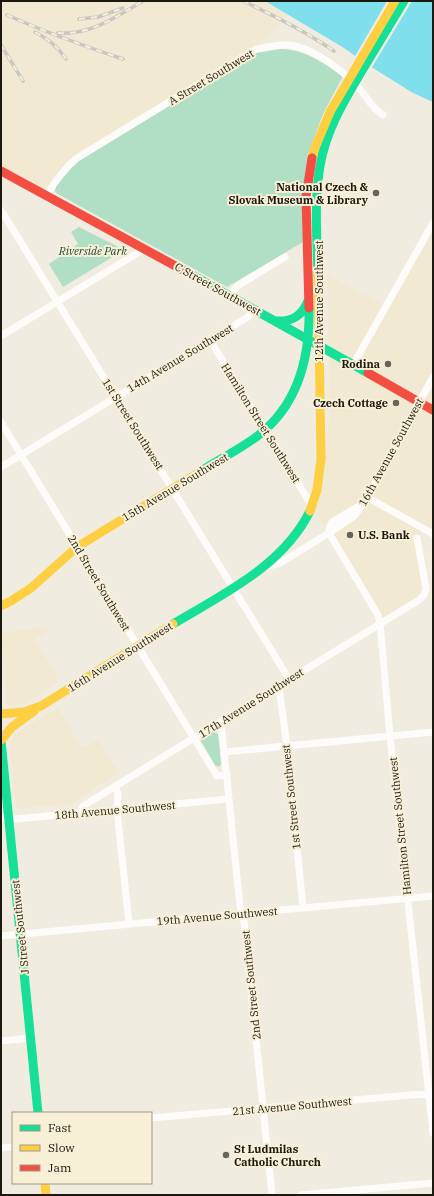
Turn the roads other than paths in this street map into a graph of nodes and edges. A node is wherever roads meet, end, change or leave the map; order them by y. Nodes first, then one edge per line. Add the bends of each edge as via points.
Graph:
1 (395, 1) edge
2 (404, 1) edge
3 (344, 94) junction
4 (383, 115) dead end
5 (1, 171) edge
6 (46, 196) junction
7 (1, 210) edge
8 (433, 223) edge
9 (144, 249) junction
10 (285, 257) dead end
11 (229, 296) junction
12 (308, 297) junction
13 (57, 301) junction
14 (254, 309) junction
15 (276, 321) junction
16 (1, 336) edge
17 (309, 339) junction
18 (210, 340) junction
19 (318, 345) junction
20 (353, 364) junction
21 (433, 376) edge
22 (116, 398) junction
23 (419, 402) junction
24 (433, 410) edge
25 (1, 422) edge
26 (265, 430) junction
27 (20, 455) junction
28 (1, 467) edge
29 (173, 488) junction
30 (365, 500) junction
31 (312, 506) junction
32 (329, 533) junction
33 (433, 534) edge
34 (417, 538) dead end
35 (77, 547) junction
36 (261, 568) junction
37 (234, 587) junction
38 (1, 606) edge
39 (380, 623) junction
40 (137, 646) junction
41 (289, 679) junction
42 (279, 686) junction
43 (41, 706) junction
44 (1, 714) edge
45 (221, 722) junction
46 (433, 732) edge
47 (390, 736) junction
48 (194, 738) junction
49 (1, 740) edge
50 (287, 747) junction
51 (224, 752) junction
52 (227, 775) junction
53 (115, 787) junction
54 (229, 799) junction
55 (117, 810) junction
56 (79, 813) junction
57 (5, 819) edge
58 (433, 896) edge
59 (408, 898) junction
60 (303, 908) junction
61 (242, 913) junction
62 (128, 924) junction
63 (20, 934) junction
64 (1, 936) edge
65 (31, 1038) junction
66 (1, 1041) edge
67 (431, 1094) edge
68 (263, 1108) junction
69 (38, 1112) edge
70 (152, 1118) edge
71 (433, 1132) edge
72 (12, 1147) edge
73 (1, 1148) edge
74 (433, 1183) edge
75 (45, 1184) edge
76 (46, 1195) edge
77 (272, 1195) edge
78 (301, 1195) edge

1 - 3 main road, 12th Avenue Southwest
2 - 3 main road, 12th Avenue Southwest
3 - 12 main road, 12th Avenue Southwest via 330,112 317,140 309,173 306,197
3 - 19 main road, 12th Avenue Southwest via 323,152 319,177
4 - 6 street, A Street Southwest via 371,106 353,82 322,56 295,46 277,45 256,49 77,158 56,178
5 - 6 main road, C Street Southwest
6 - 9 main road, C Street Southwest
7 - 13 street, 1st Street Southwest
8 - 20 street
9 - 11 main road, C Street Southwest
9 - 13 street
10 - 11 street via 239,285
11 - 14 main road, C Street Southwest
12 - 15 main road via 306,308 300,316 291,320
12 - 17 main road, 12th Avenue Southwest
13 - 16 street
13 - 22 street, 1st Street Southwest
14 - 15 main road, C Street Southwest
14 - 18 street, 14th Avenue Southwest via 248,317
15 - 17 main road, C Street Southwest
17 - 19 main road, C Street Southwest
17 - 26 main road, 15th Avenue Southwest via 297,388 286,407
18 - 22 street, 14th Avenue Southwest
18 - 26 street, Hamilton Street Southwest
19 - 20 main road, C Street Southwest
19 - 31 main road, 12th Avenue Southwest via 321,459
20 - 23 main road, C Street Southwest
21 - 23 street, 16th Avenue Southwest
22 - 27 street, 14th Avenue Southwest
22 - 29 street, 1st Street Southwest
23 - 24 main road, C Street Southwest
23 - 30 street, 16th Avenue Southwest
25 - 27 street, 2nd Street Southwest
26 - 29 main road, 15th Avenue Southwest
26 - 31 street, Hamilton Street Southwest
27 - 28 street, 14th Avenue Southwest
27 - 35 street, 2nd Street Southwest
29 - 35 main road, 15th Avenue Southwest
29 - 37 street, 1st Street Southwest
30 - 32 street, 16th Avenue Southwest via 354,516
30 - 33 street
31 - 36 main road, 12th Avenue Southwest via 293,539 282,552
32 - 36 street, 16th Avenue Southwest via 280,563
32 - 39 street, Hamilton Street Southwest via 378,615
34 - 39 street, 17th Avenue Southwest via 426,589 424,595
35 - 38 main road, 15th Avenue Southwest via 33,586
35 - 40 street, 2nd Street Southwest
36 - 37 main road, 12th Avenue Southwest
37 - 40 main road, 16th Avenue Southwest
37 - 41 street, 1st Street Southwest
39 - 41 street, 17th Avenue Southwest
39 - 47 street, Hamilton Street Southwest
40 - 43 main road, 16th Avenue Southwest
40 - 48 street, 2nd Street Southwest
41 - 42 street, 17th Avenue Southwest
42 - 45 street, 17th Avenue Southwest
42 - 50 street, 1st Street Southwest
43 - 44 main road, 16th Avenue Southwest via 24,712
43 - 49 main road via 6,731
45 - 48 street, 17th Avenue Southwest
45 - 51 street, 2nd Street Southwest
46 - 47 street
47 - 50 street
47 - 59 street, Hamilton Street Southwest
48 - 52 street, 2nd Street Southwest via 217,776
48 - 53 street, 17th Avenue Southwest
49 - 57 main road, J Street Southwest
50 - 51 street
50 - 60 street, 1st Street Southwest
51 - 52 street, 2nd Street Southwest
52 - 54 street, 2nd Street Southwest
53 - 55 street via 118,793
53 - 56 street, 17th Avenue Southwest via 83,806
54 - 55 street, 18th Avenue Southwest
54 - 61 street, 2nd Street Southwest
55 - 56 street, 18th Avenue Southwest
55 - 62 street
56 - 57 street, 18th Avenue Southwest
57 - 63 main road, J Street Southwest
58 - 59 street, 19th Avenue Southwest
59 - 60 street, 19th Avenue Southwest
59 - 67 street, Hamilton Street Southwest
60 - 61 street, 19th Avenue Southwest
61 - 62 street, 19th Avenue Southwest
61 - 68 street, 2nd Street Southwest
62 - 63 street, 19th Avenue Southwest
63 - 64 street, 19th Avenue Southwest
63 - 65 main road, J Street Southwest
65 - 66 street
65 - 69 main road, J Street Southwest
67 - 68 street, 21st Avenue Southwest
67 - 71 street, Hamilton Street Southwest
68 - 70 street, 21st Avenue Southwest
68 - 77 street, 2nd Street Southwest
72 - 73 street
74 - 78 street
75 - 76 main road

